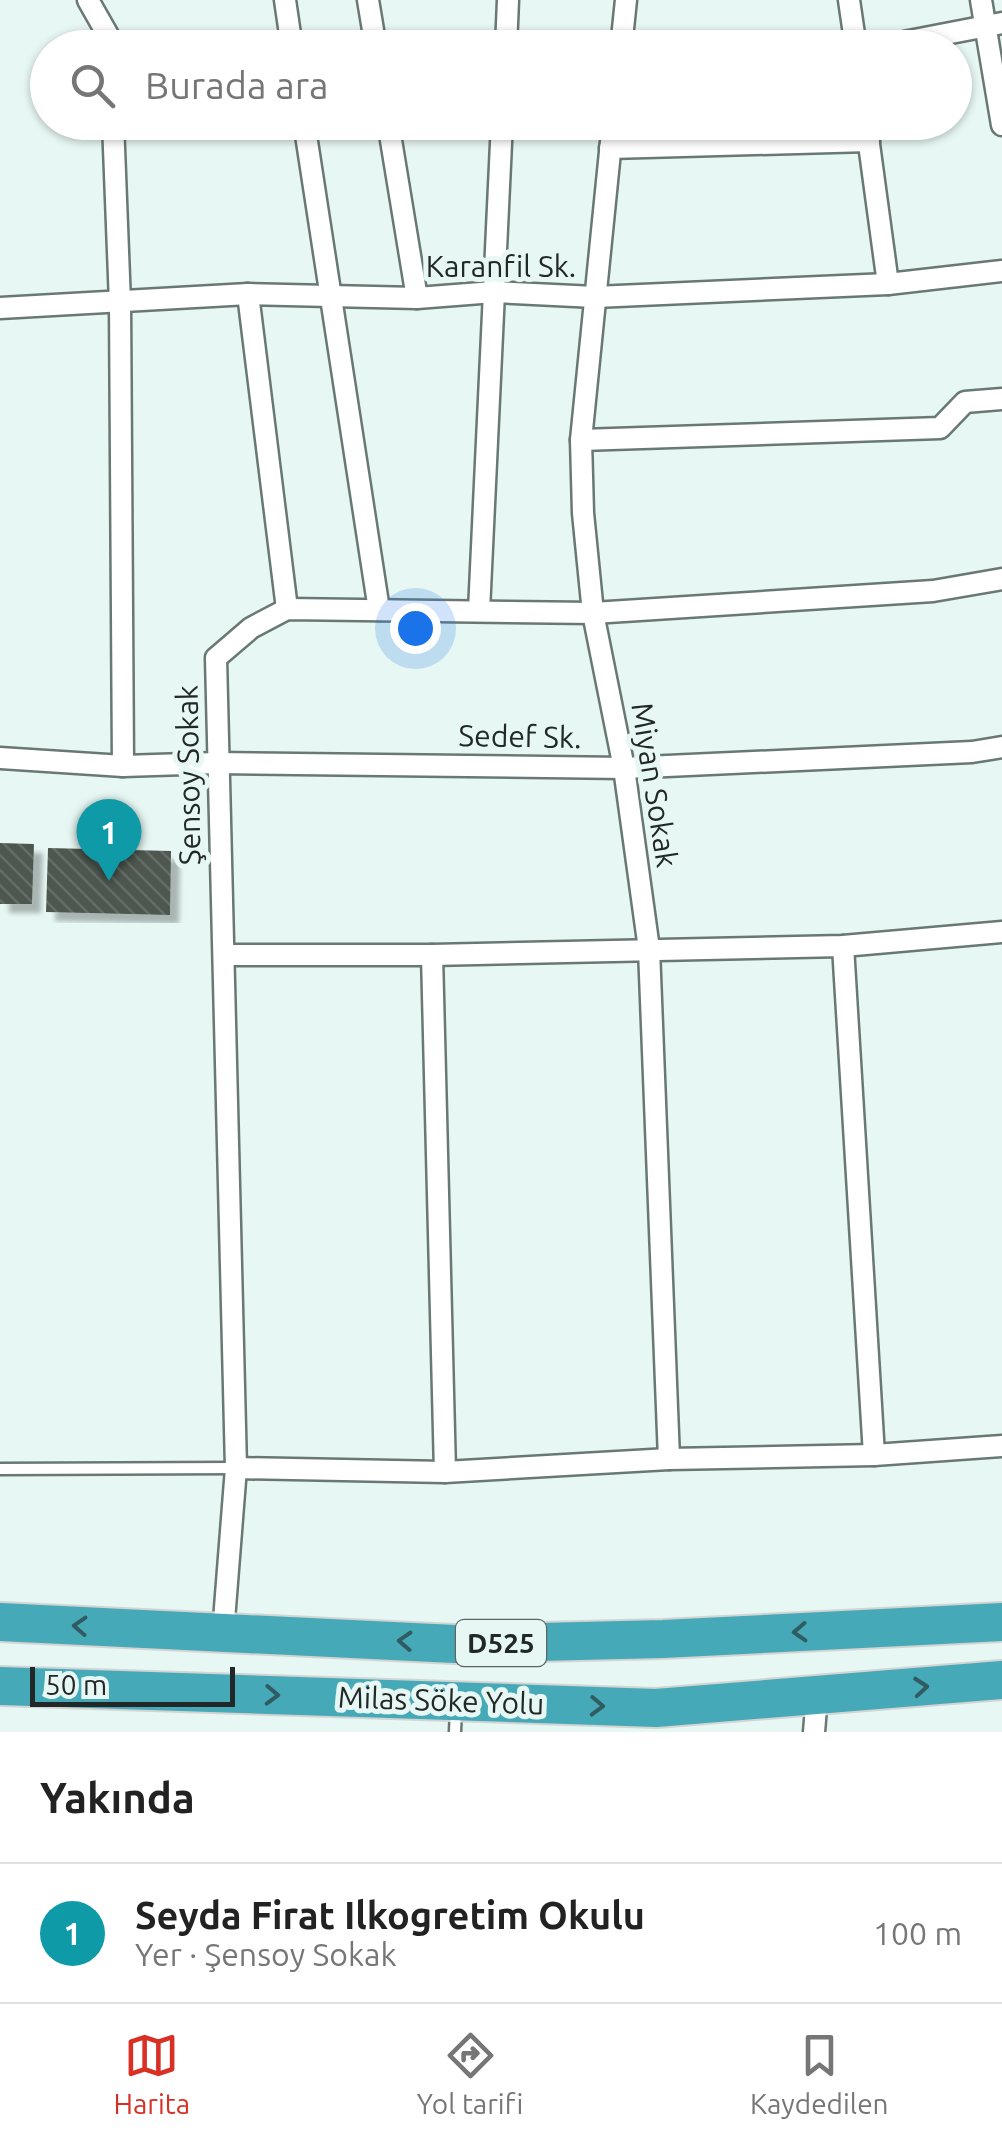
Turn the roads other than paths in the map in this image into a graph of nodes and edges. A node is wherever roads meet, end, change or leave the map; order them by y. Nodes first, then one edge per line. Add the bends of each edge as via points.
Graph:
1 (88, 0) edge
2 (285, 0) edge
3 (368, 0) edge
4 (508, 0) edge
5 (626, 0) edge
6 (849, 0) edge
7 (980, 0) edge
8 (993, 25) edge
9 (105, 30) edge
10 (289, 30) edge
11 (373, 30) edge
12 (507, 30) edge
13 (623, 30) edge
14 (853, 30) edge
15 (967, 30) edge
16 (1002, 125) edge
17 (114, 140) edge
18 (307, 140) edge
19 (391, 140) edge
20 (501, 140) edge
21 (611, 140) edge
22 (738, 140) edge
23 (868, 140) edge
24 (610, 148) junction
25 (1002, 271) edge
26 (888, 284) junction
27 (494, 292) junction
28 (248, 294) junction
29 (329, 295) junction
30 (595, 297) junction
31 (417, 298) junction
32 (120, 303) junction
33 (0, 308) edge
34 (1002, 400) edge
35 (581, 440) junction
36 (1002, 580) edge
37 (286, 608) junction
38 (379, 610) junction
39 (479, 612) junction
40 (593, 612) junction
41 (1002, 747) edge
42 (0, 758) edge
43 (217, 763) junction
44 (123, 766) junction
45 (624, 768) junction
46 (1002, 932) edge
47 (844, 946) junction
48 (649, 949) junction
49 (224, 955) junction
50 (432, 955) junction
51 (1002, 1446) edge
52 (874, 1456) junction
53 (669, 1459) junction
54 (0, 1468) edge
55 (236, 1468) junction
56 (446, 1472) junction
57 (0, 1622) edge
58 (1002, 1622) edge
59 (223, 1634) junction
60 (1002, 1680) edge
61 (0, 1686) edge
62 (815, 1714) edge
63 (456, 1717) edge

1 - 9 street
2 - 10 street
3 - 11 street
4 - 12 street
5 - 13 street
6 - 14 street
7 - 8 street
8 - 15 street
8 - 16 street
17 - 32 street
18 - 29 street
19 - 31 street
20 - 27 street
21 - 24 street, Miyan Sokak
22 - 24 street
23 - 26 street
24 - 30 street, Miyan Sokak
25 - 26 street, Karanfil Sk.
26 - 30 street, Karanfil Sk.
27 - 30 street, Karanfil Sk.
27 - 31 street, Karanfil Sk.
27 - 39 street
28 - 29 street, Karanfil Sk.
28 - 32 street, Karanfil Sk.
28 - 37 street
29 - 31 street, Karanfil Sk.
29 - 38 street
30 - 35 street, Miyan Sokak
32 - 33 street, Karanfil Sk.
32 - 44 street
34 - 35 street via 965,402 940,428
35 - 40 street, Miyan Sokak
36 - 40 street
37 - 38 street
37 - 43 street, Şensoy Sokak via 216,658
38 - 39 street
39 - 40 street
40 - 45 street, Miyan Sokak
41 - 45 street, Sedef Sk.
42 - 44 street, Sedef Sk.
43 - 44 street, Sedef Sk.
43 - 45 street, Sedef Sk.
43 - 49 street, Şensoy Sokak
45 - 48 street, Miyan Sokak
46 - 47 street
47 - 48 street
47 - 52 street
48 - 50 street
48 - 53 street, Miyan Sokak
49 - 50 street
49 - 55 street, Şensoy Sokak
50 - 56 street
51 - 52 street
52 - 53 street
53 - 56 street
54 - 55 lane
55 - 56 street
55 - 59 street, Şensoy Sokak
59 -> 57 highway, Milas Söke Yolu / D525
58 -> 59 highway, Milas Söke Yolu / D525 via 473,1643
62 -> 60 highway, Milas Söke Yolu / D525
61 -> 63 highway, Milas Söke Yolu / D525
63 -> 62 highway, Milas Söke Yolu / D525 via 656,1708

